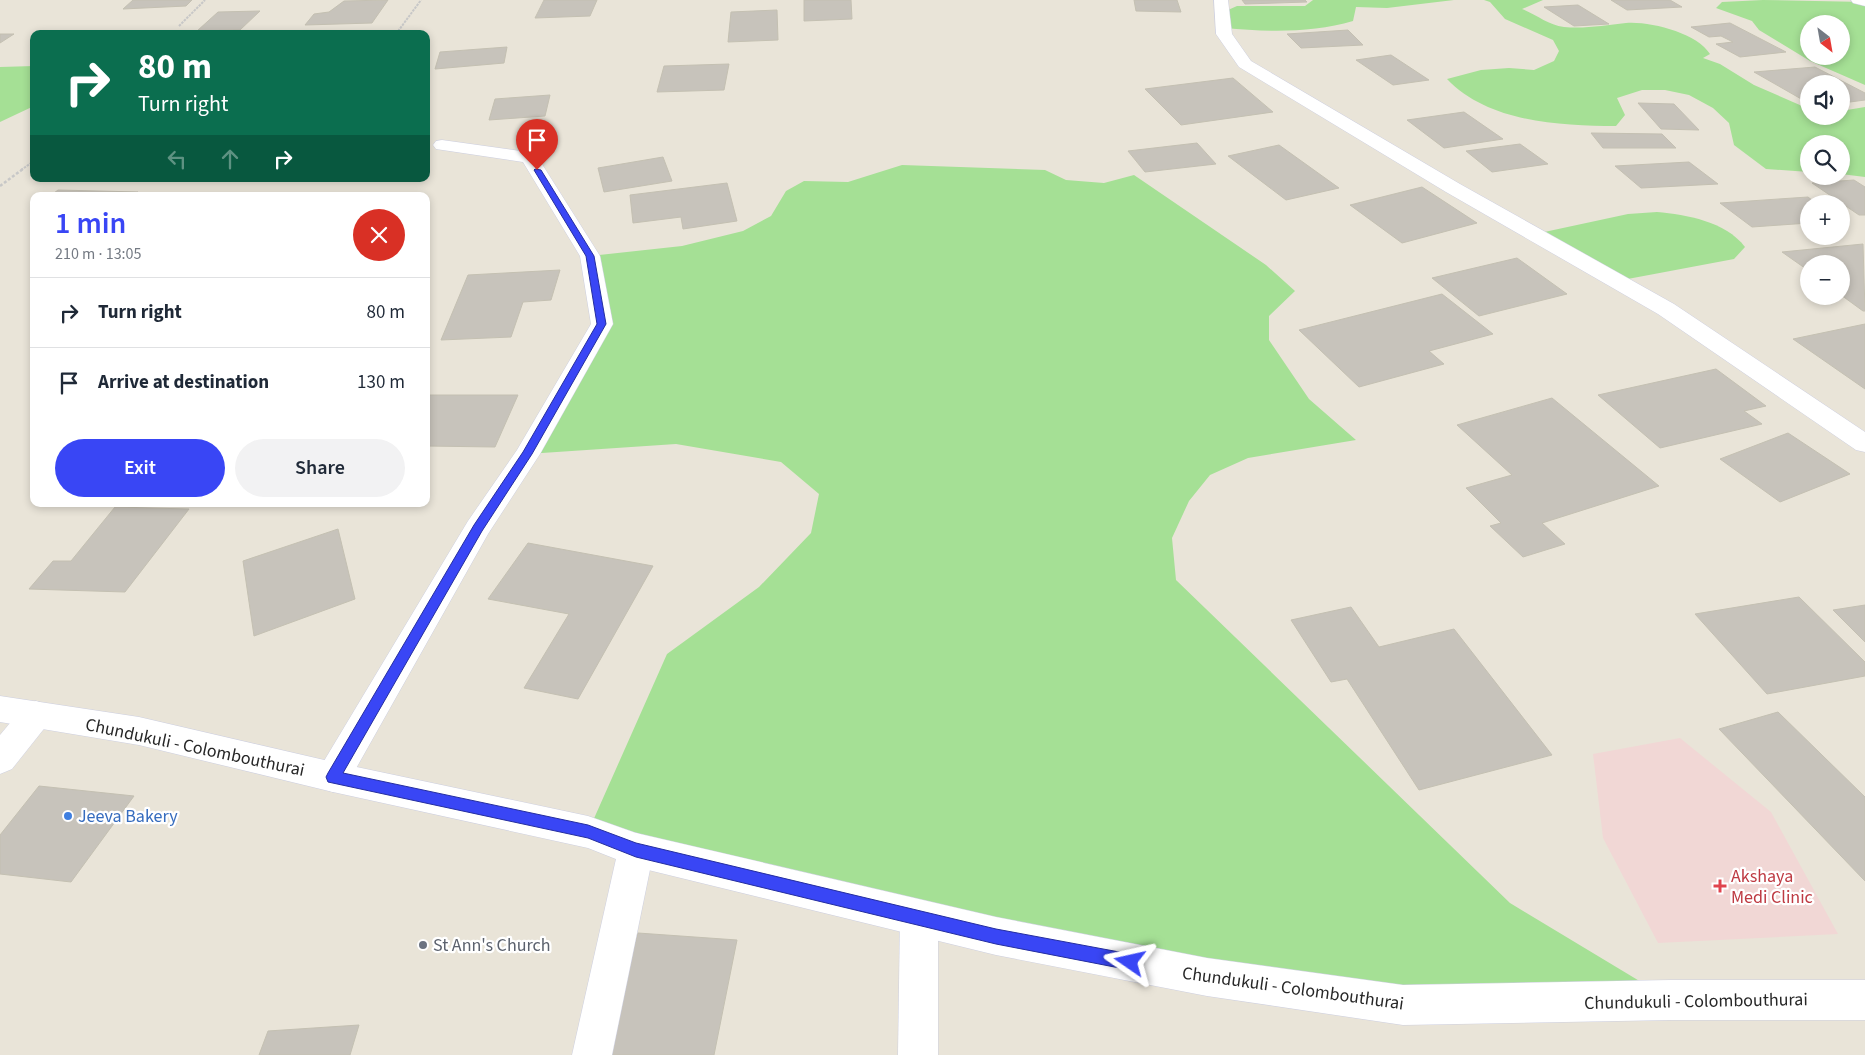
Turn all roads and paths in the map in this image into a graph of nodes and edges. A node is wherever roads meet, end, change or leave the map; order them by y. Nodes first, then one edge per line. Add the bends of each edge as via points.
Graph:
1 (205, 0) edge
2 (421, 0) edge
3 (1221, 0) edge
4 (1858, 0) edge
5 (1865, 2) edge
6 (180, 26) dead end
7 (399, 30) edge
8 (442, 145) dead end
9 (30, 163) edge
10 (0, 186) edge
11 (1865, 444) edge
12 (0, 709) edge
13 (36, 715) junction
14 (0, 759) edge
15 (333, 777) junction
16 (636, 850) junction
17 (919, 918) junction
18 (1865, 1000) edge
19 (592, 1055) edge
20 (918, 1055) edge

1 - 6 path
2 - 7 path
3 - 11 street via 1224,34 1245,64 1444,183 1666,309
4 - 5 street
8 - 15 street via 529,157 590,256 602,324
9 - 10 path
12 - 13 street, Chundukuli - Colombouthurai
13 - 14 street
13 - 15 street, Chundukuli - Colombouthurai via 139,732
15 - 16 street, Chundukuli - Colombouthurai via 588,832
16 - 17 street, Chundukuli - Colombouthurai
16 - 19 street
17 - 18 street, Chundukuli - Colombouthurai via 1207,977 1404,1005
17 - 20 street

